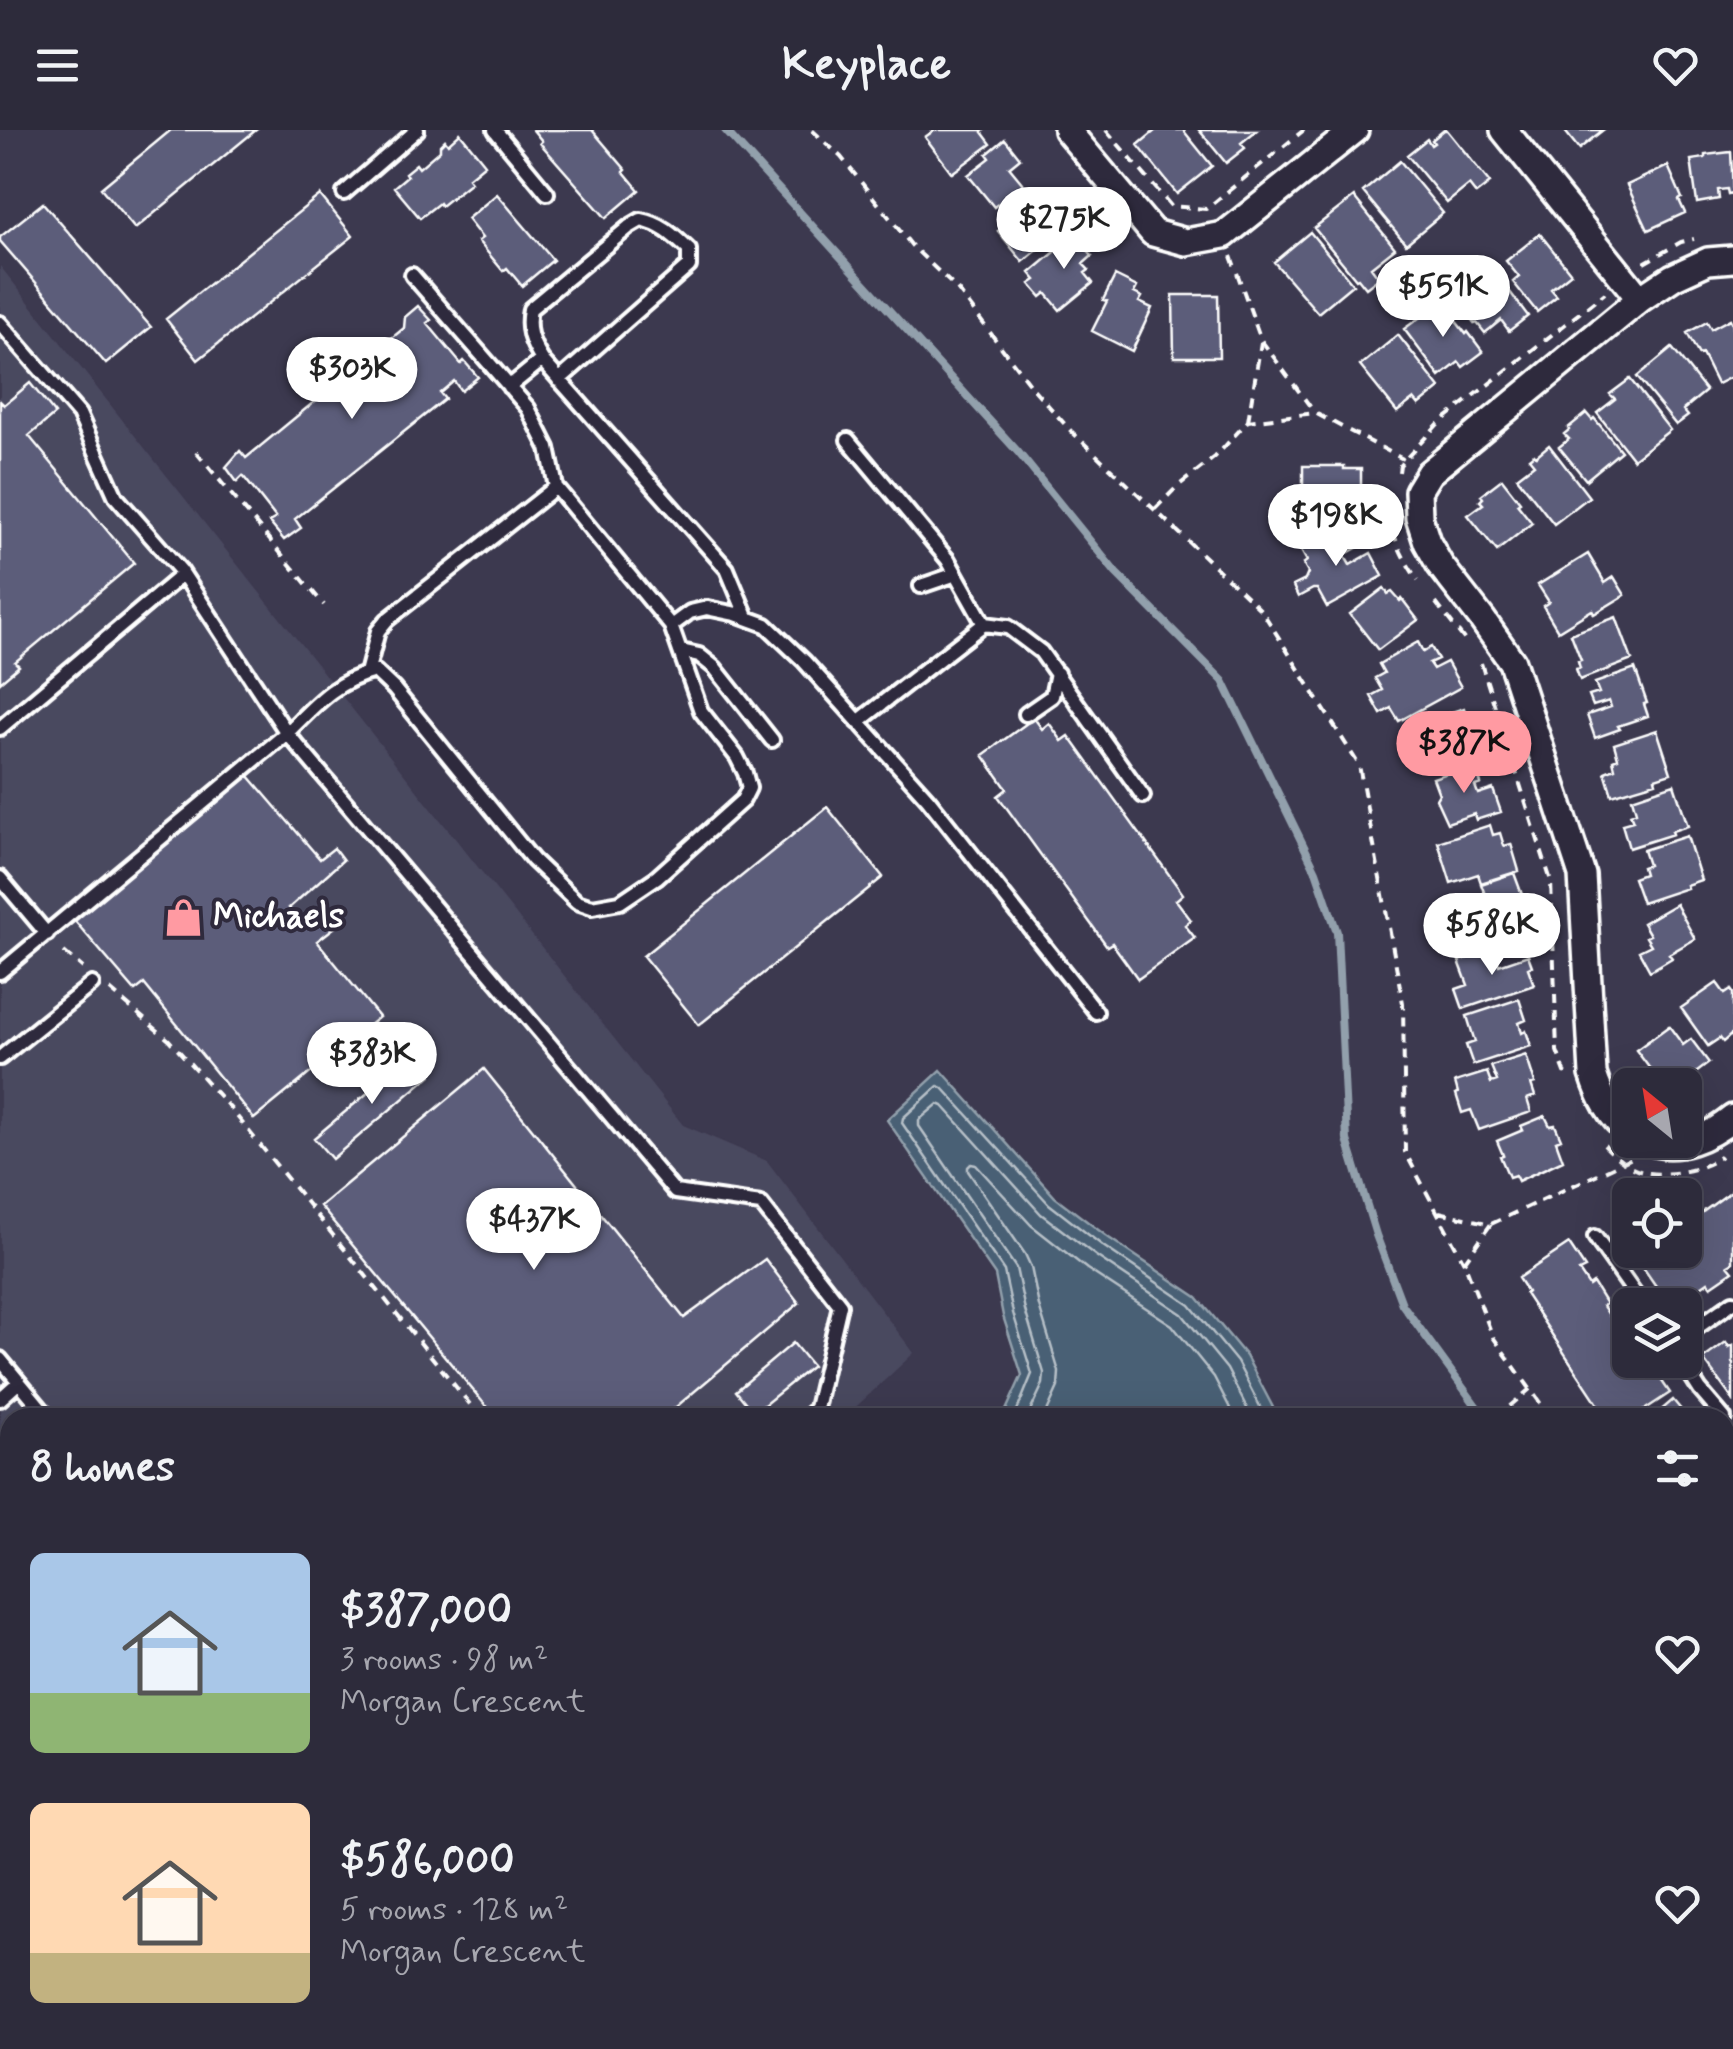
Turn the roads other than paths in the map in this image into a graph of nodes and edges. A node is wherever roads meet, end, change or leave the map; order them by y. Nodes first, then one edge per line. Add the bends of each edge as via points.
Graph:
1 (416, 130) edge
2 (495, 130) edge
3 (1067, 130) edge
4 (1356, 130) edge
5 (1504, 130) edge
6 (344, 193) dead end
7 (547, 193) dead end
8 (1733, 258) edge
9 (412, 275) dead end
10 (1640, 299) junction
11 (0, 324) edge
12 (542, 360) junction
13 (559, 380) junction
14 (509, 387) junction
15 (848, 440) dead end
16 (556, 487) junction
17 (182, 574) junction
18 (956, 574) junction
19 (921, 586) dead end
20 (747, 617) junction
21 (984, 624) junction
22 (671, 626) junction
23 (681, 651) junction
24 (367, 673) junction
25 (1056, 673) junction
26 (1026, 714) dead end
27 (858, 722) junction
28 (0, 728) edge
29 (287, 734) junction
30 (772, 740) dead end
31 (1144, 796) dead end
32 (0, 878) edge
33 (47, 934) junction
34 (0, 972) edge
35 (93, 980) road end
36 (1096, 1012) dead end
37 (0, 1058) edge
38 (1612, 1114) edge
39 (1733, 1118) edge
40 (1702, 1137) edge
41 (1596, 1237) dead end
42 (1632, 1288) edge
43 (1733, 1302) edge
44 (1702, 1324) edge
45 (0, 1359) edge
46 (1693, 1378) edge
47 (19, 1382) junction
48 (0, 1399) edge
49 (41, 1408) edge
50 (816, 1408) edge
51 (1715, 1408) edge

1 - 6 lane
2 - 7 lane
3 - 4 street via 1153,233 1186,242 1224,235
5 - 10 street
8 - 10 street via 1708,261
9 - 14 lane
10 - 38 street via 1429,473 1418,491 1427,542 1512,662 1582,875 1593,1074
11 - 17 lane via 79,414 116,496
12 - 13 lane
12 - 13 lane via 527,324 530,309 629,227 654,222 689,250 689,266
12 - 14 lane
13 - 20 lane via 726,570
14 - 16 lane via 548,448
15 - 18 lane
16 - 22 lane
16 - 24 lane via 386,620
17 - 28 lane
17 - 29 lane
18 - 19 lane
18 - 21 lane
20 - 22 lane via 707,608
20 - 27 lane via 766,624
21 - 25 lane via 1008,627
21 - 27 lane
22 - 23 lane
23 - 24 lane via 702,711 737,757 748,788 656,877 620,902 592,906 577,902 533,860 394,689 376,671
23 - 30 lane via 714,668
24 - 29 lane via 326,694
25 - 26 lane via 1052,696
25 - 31 lane
27 - 36 lane via 928,799
29 - 33 lane
29 - 50 lane via 675,1192 762,1204 840,1306
32 - 33 lane
33 - 34 lane
35 - 37 lane
39 - 40 street
41 - 42 lane
43 - 44 lane
45 - 47 lane
46 - 51 lane
47 - 48 lane
47 - 49 lane

